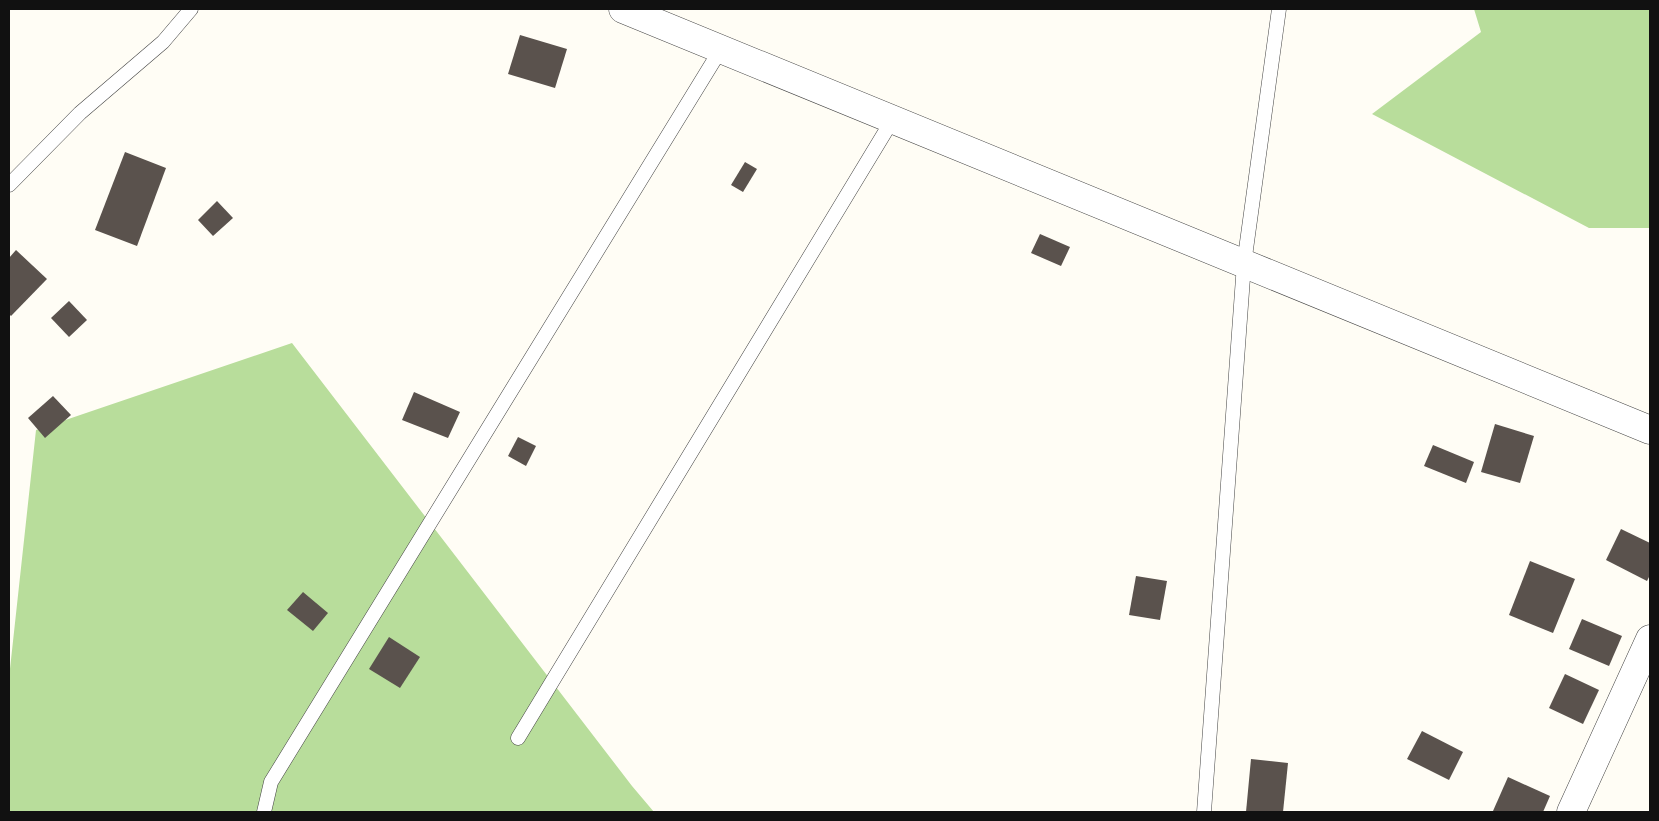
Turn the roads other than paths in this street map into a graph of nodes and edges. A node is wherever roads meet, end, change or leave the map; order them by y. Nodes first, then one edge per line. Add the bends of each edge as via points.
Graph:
1 (191, 9) edge
2 (623, 9) edge
3 (1279, 9) edge
4 (721, 49) junction
5 (893, 119) junction
6 (9, 184) edge
7 (1244, 264) junction
8 (1650, 430) edge
9 (1650, 639) edge
10 (518, 738) dead end
11 (264, 812) edge
12 (1204, 812) edge
13 (1571, 812) edge

1 - 6 lane via 163,42 80,112
2 - 4 street
3 - 7 lane
4 - 5 street
4 - 11 lane via 271,782
5 - 7 street
5 - 10 lane
7 - 8 street
7 - 12 lane
9 - 13 street

